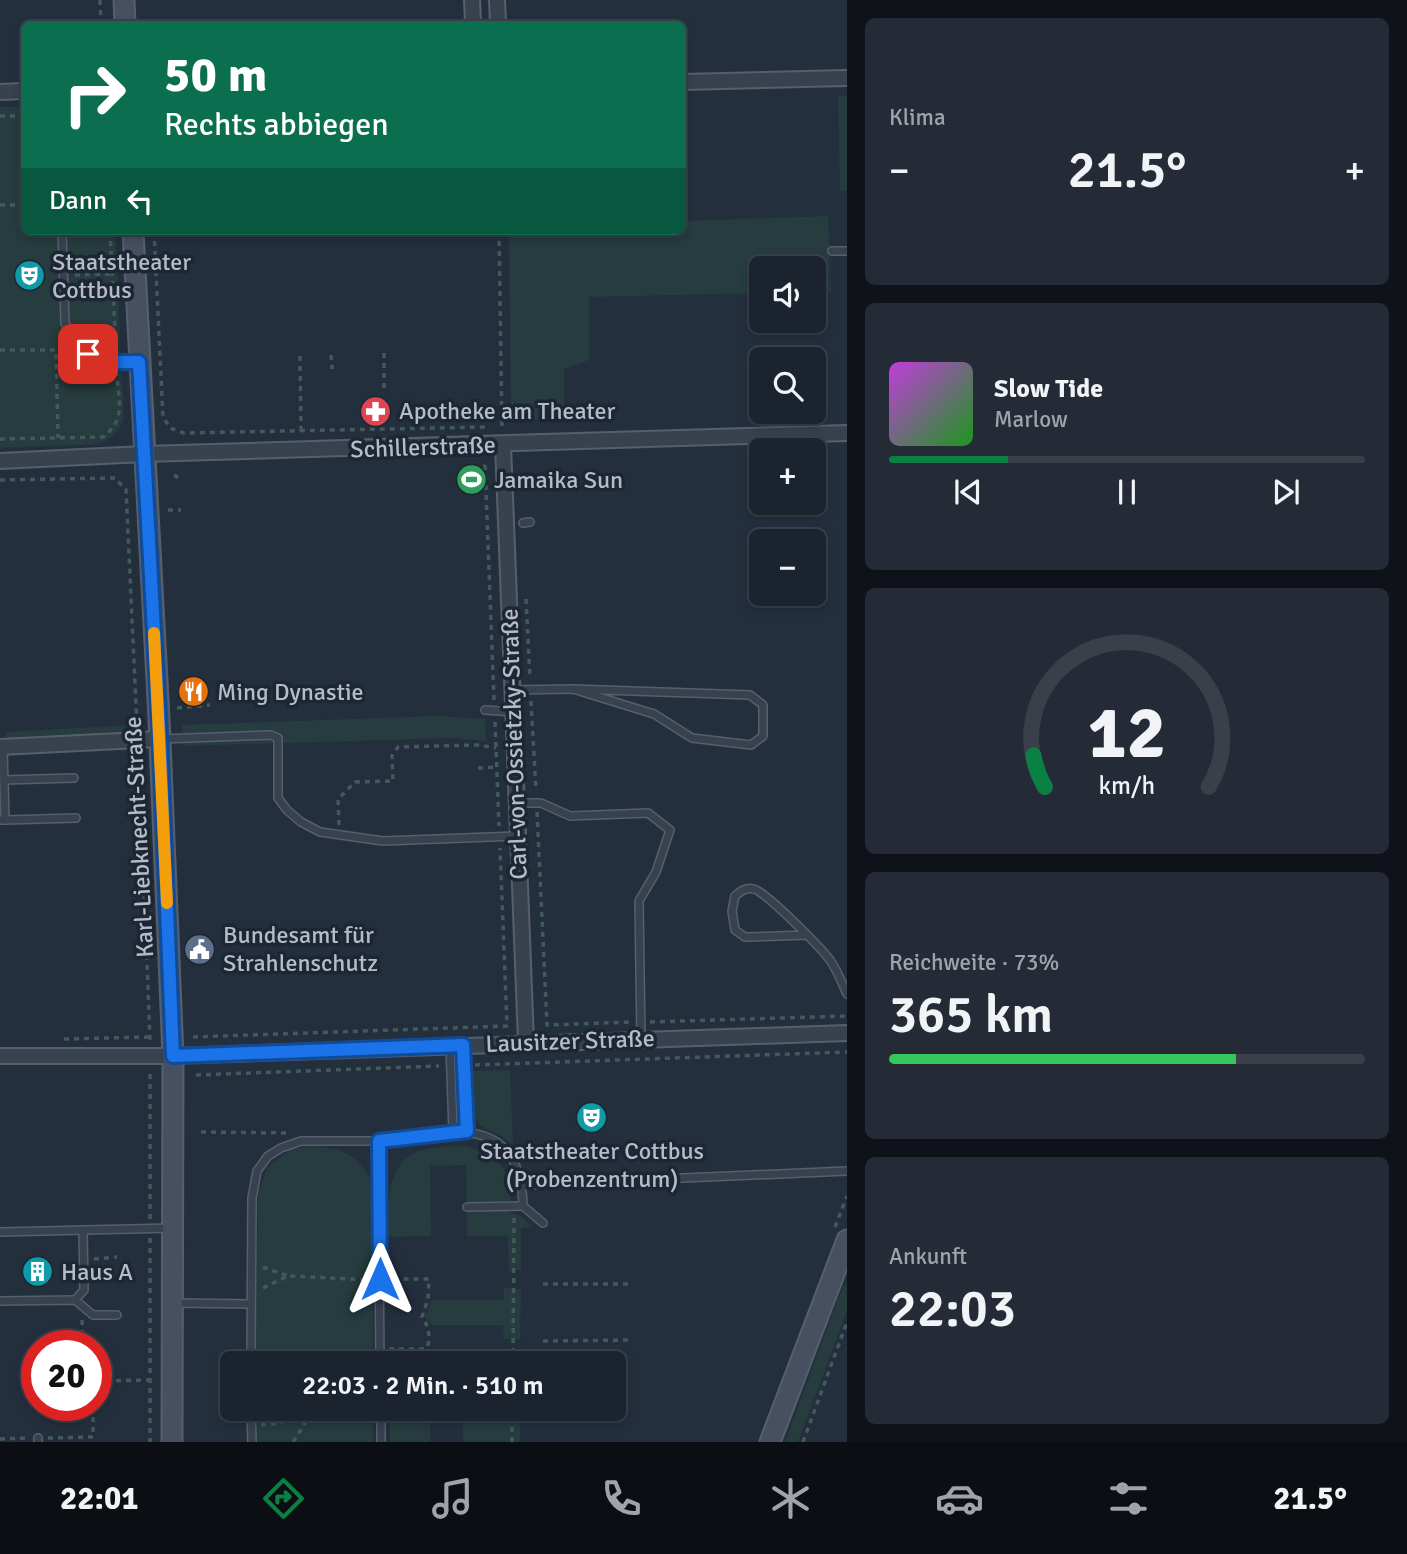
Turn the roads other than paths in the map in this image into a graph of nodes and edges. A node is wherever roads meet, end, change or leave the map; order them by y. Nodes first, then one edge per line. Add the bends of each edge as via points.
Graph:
1 (124, 0) edge
2 (472, 0) edge
3 (497, 0) edge
4 (125, 21) edge
5 (473, 21) edge
6 (498, 21) edge
7 (847, 78) edge
8 (686, 82) edge
9 (21, 91) edge
10 (0, 92) edge
11 (62, 235) edge
12 (133, 235) edge
13 (832, 251) dead end
14 (847, 251) edge
15 (139, 362) junction
16 (847, 433) edge
17 (503, 444) junction
18 (144, 454) junction
19 (0, 461) edge
20 (573, 689) junction
21 (512, 690) junction
22 (485, 710) dead end
23 (513, 712) junction
24 (160, 739) junction
25 (1, 747) edge
26 (74, 778) dead end
27 (4, 780) junction
28 (516, 803) junction
29 (76, 818) dead end
30 (2, 820) edge
31 (517, 836) junction
32 (807, 935) junction
33 (847, 994) edge
34 (847, 1033) edge
35 (641, 1039) junction
36 (526, 1042) junction
37 (456, 1045) junction
38 (0, 1056) edge
39 (173, 1056) junction
40 (453, 1131) junction
41 (467, 1131) junction
42 (379, 1141) junction
43 (847, 1171) edge
44 (522, 1185) junction
45 (523, 1206) junction
46 (467, 1207) dead end
47 (543, 1223) dead end
48 (172, 1228) junction
49 (83, 1230) junction
50 (0, 1232) edge
51 (847, 1240) edge
52 (843, 1260) edge
53 (0, 1301) edge
54 (79, 1303) junction
55 (172, 1303) junction
56 (251, 1304) junction
57 (117, 1315) dead end
58 (251, 1351) edge
59 (380, 1351) edge
60 (251, 1421) edge
61 (380, 1421) edge
62 (172, 1442) edge
63 (252, 1442) edge
64 (381, 1442) edge
65 (770, 1442) edge

1 - 4 main road
2 - 5 street
3 - 6 street
7 - 8 street
9 - 10 street
11 - 15 lane via 65,323 81,349 97,359
12 - 15 main road, Karl-Liebknecht-Straße
13 - 14 lane
15 - 18 main road, Karl-Liebknecht-Straße
16 - 17 street, Schillerstraße
17 - 18 street, Schillerstraße
17 - 21 street, Carl-von-Ossietzky-Straße
18 - 19 street, Schillerstraße
18 - 24 main road, Karl-Liebknecht-Straße
20 - 20 lane via 654,714 692,738 751,745 764,736 763,705 750,695
20 - 21 lane
21 - 23 street, Carl-von-Ossietzky-Straße
22 - 23 lane
23 - 28 street, Carl-von-Ossietzky-Straße
24 - 25 street
24 - 31 lane via 278,738 278,798 301,822 320,832 383,841
24 - 39 main road, Karl-Liebknecht-Straße
25 - 27 lane
26 - 27 lane
27 - 30 lane
28 - 31 street, Carl-von-Ossietzky-Straße
28 - 35 lane via 536,803 570,816 648,813 670,830 656,872 639,901
29 - 30 lane
31 - 36 street, Carl-von-Ossietzky-Straße
32 - 32 lane via 745,937 735,930 735,896 744,889 756,889
32 - 33 lane via 832,963
34 - 35 street, Lausitzer Straße
35 - 36 street, Lausitzer Straße
36 - 37 street, Lausitzer Straße
37 - 39 street, Lausitzer Straße
37 - 40 lane via 451,1066
37 - 41 lane via 464,1065
38 - 39 street, Lausitzer Straße
39 - 48 main road, Karl-Liebknecht-Straße
40 - 41 lane
40 - 42 lane
41 - 44 lane via 493,1139 511,1154
42 - 56 lane via 301,1140 268,1156 257,1171 252,1198
42 - 59 lane
43 - 44 lane
44 - 45 lane
45 - 46 lane
45 - 47 lane
48 - 49 lane via 118,1234
48 - 55 main road, Karl-Liebknecht-Straße
49 - 50 lane
49 - 54 lane via 84,1290
51 - 52 main road
52 - 65 main road
53 - 54 lane
54 - 57 lane via 93,1315
55 - 56 lane
55 - 62 main road, Karl-Liebknecht-Straße
56 - 58 lane
60 - 63 lane
61 - 64 lane

